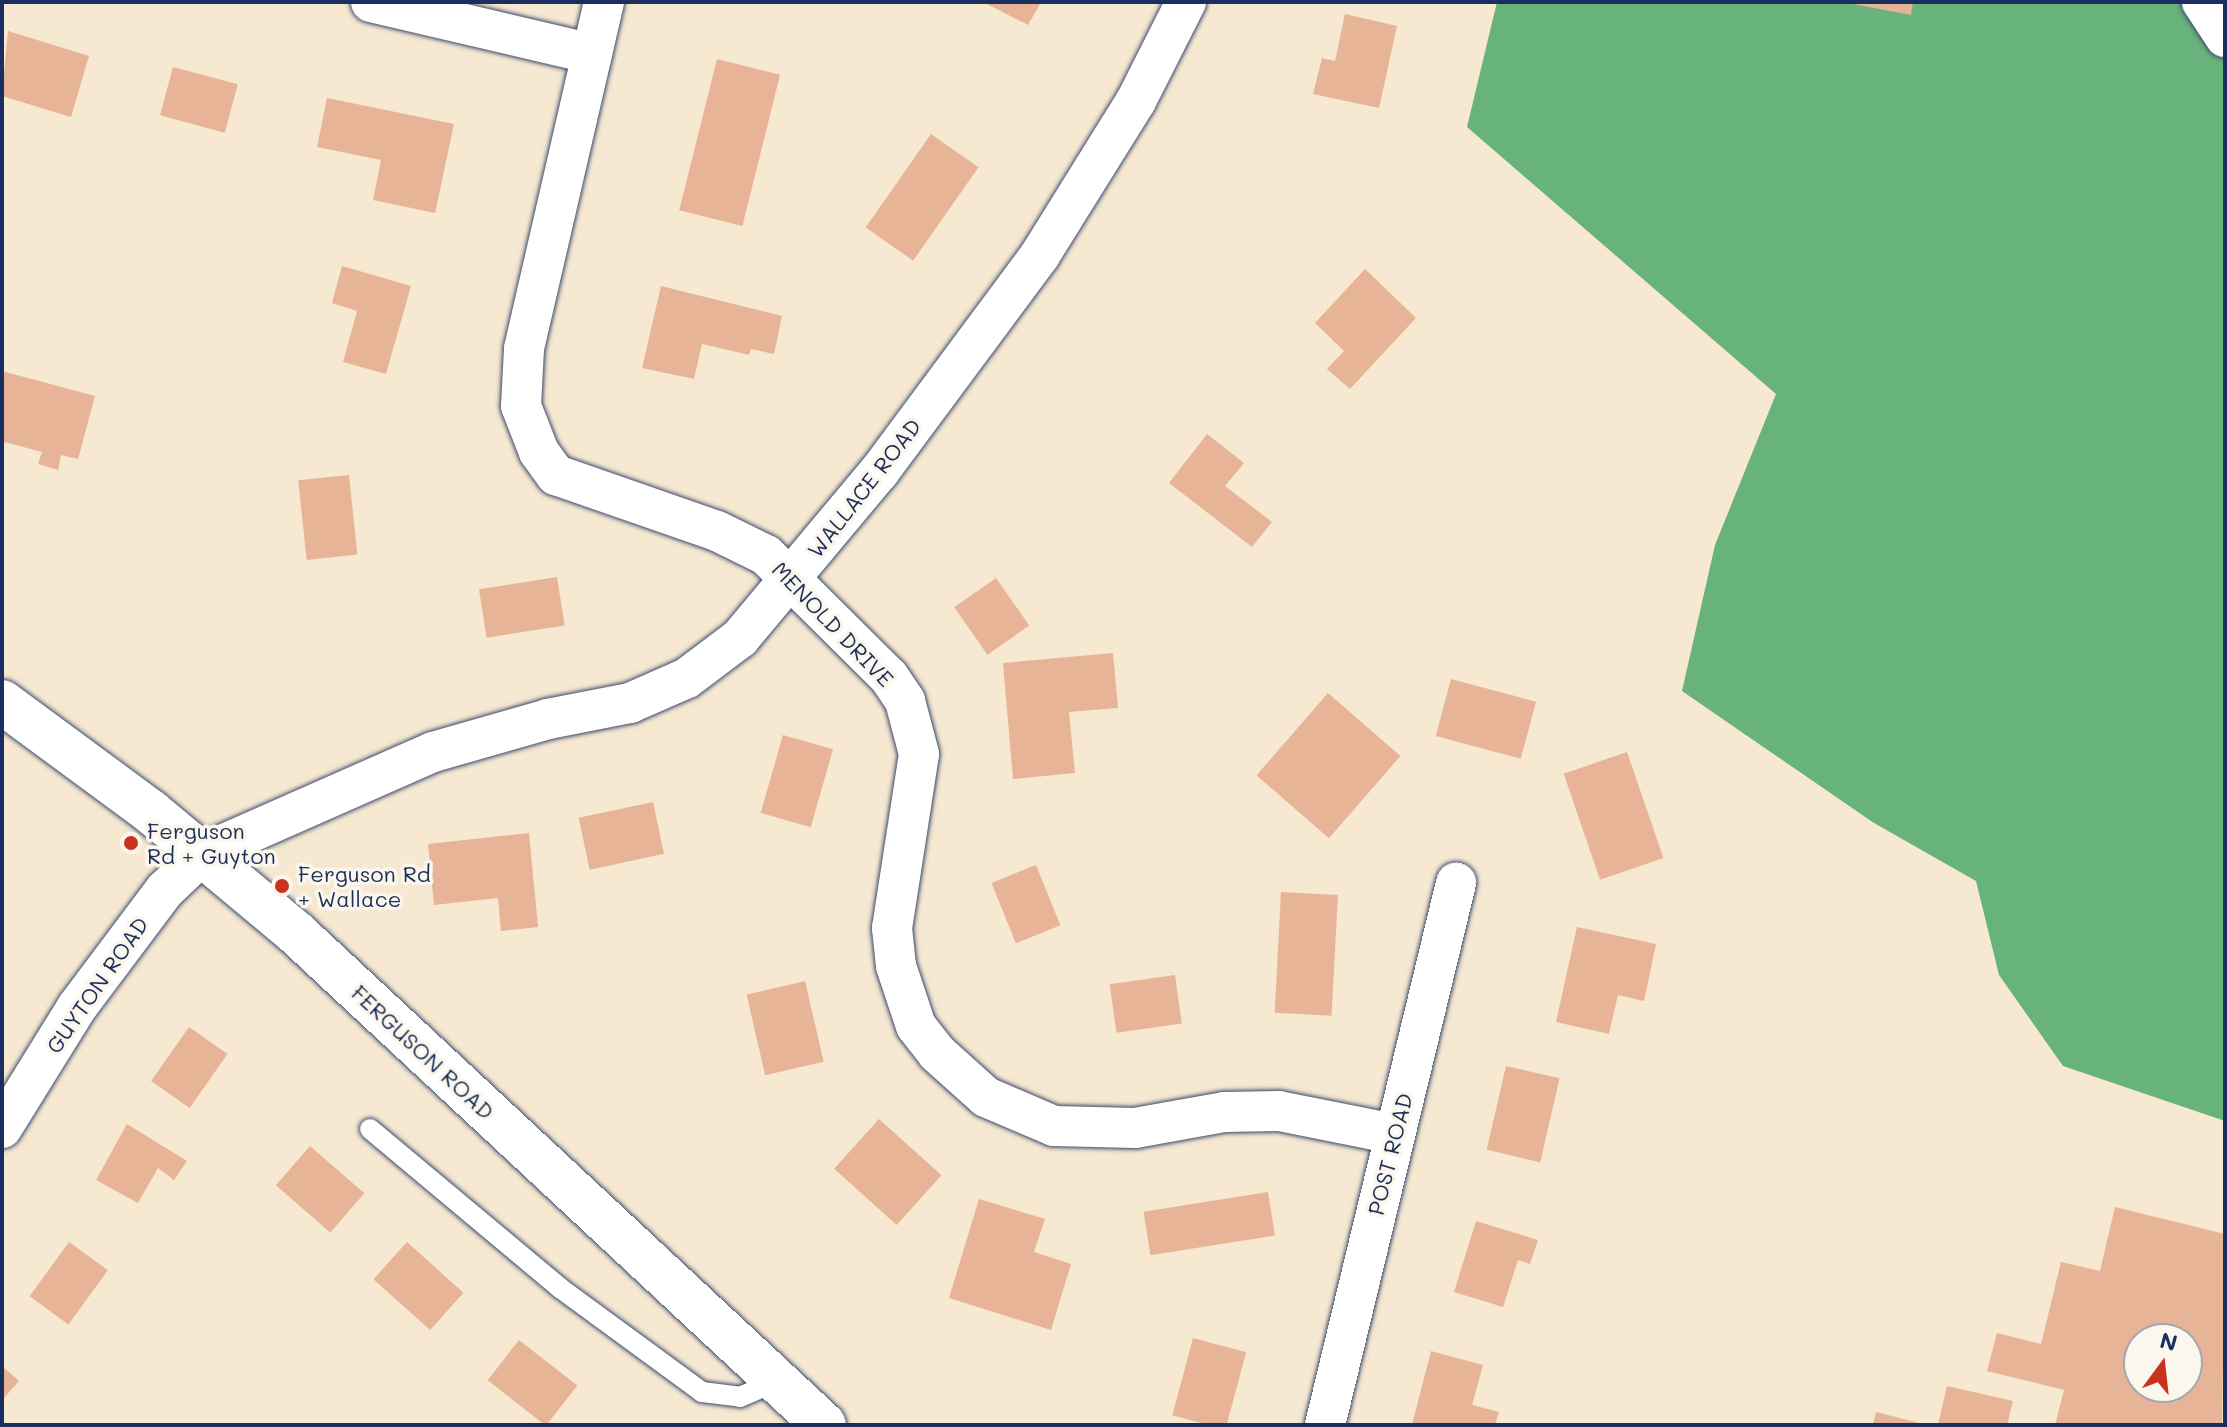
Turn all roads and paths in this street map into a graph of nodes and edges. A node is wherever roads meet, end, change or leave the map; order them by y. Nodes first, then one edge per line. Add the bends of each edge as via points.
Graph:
1 (371, 2) edge
2 (604, 2) edge
3 (1186, 2) edge
4 (2202, 2) edge
5 (2225, 37) edge
6 (592, 54) junction
7 (792, 582) junction
8 (2, 702) edge
9 (204, 853) junction
10 (1456, 883) dead end
11 (2, 1128) edge
12 (370, 1129) dead end
13 (1394, 1134) junction
14 (777, 1381) junction
15 (824, 1425) edge
16 (1325, 1425) edge

1 - 6 street
2 - 6 street, MENOLD DRIVE
3 - 7 street, WALLACE ROAD via 1136,101 1040,255
4 - 5 street
6 - 7 street, MENOLD DRIVE via 524,349 521,406 528,426 556,475 744,542
7 - 9 street, WALLACE ROAD via 740,638 687,678 630,703 548,719 433,752
7 - 13 street, MENOLD DRIVE via 889,677 905,701 919,754 892,928 896,966 916,1026 960,1076 1015,1113 1054,1126 1135,1128 1224,1112 1279,1111
8 - 9 street, FERGUSON ROAD
9 - 11 street, GUYTON ROAD via 165,890 77,1007
9 - 14 street, FERGUSON ROAD
10 - 13 street, POST ROAD
12 - 14 lane via 560,1288 702,1392 740,1397
13 - 16 street, POST ROAD
14 - 15 street, FERGUSON ROAD

